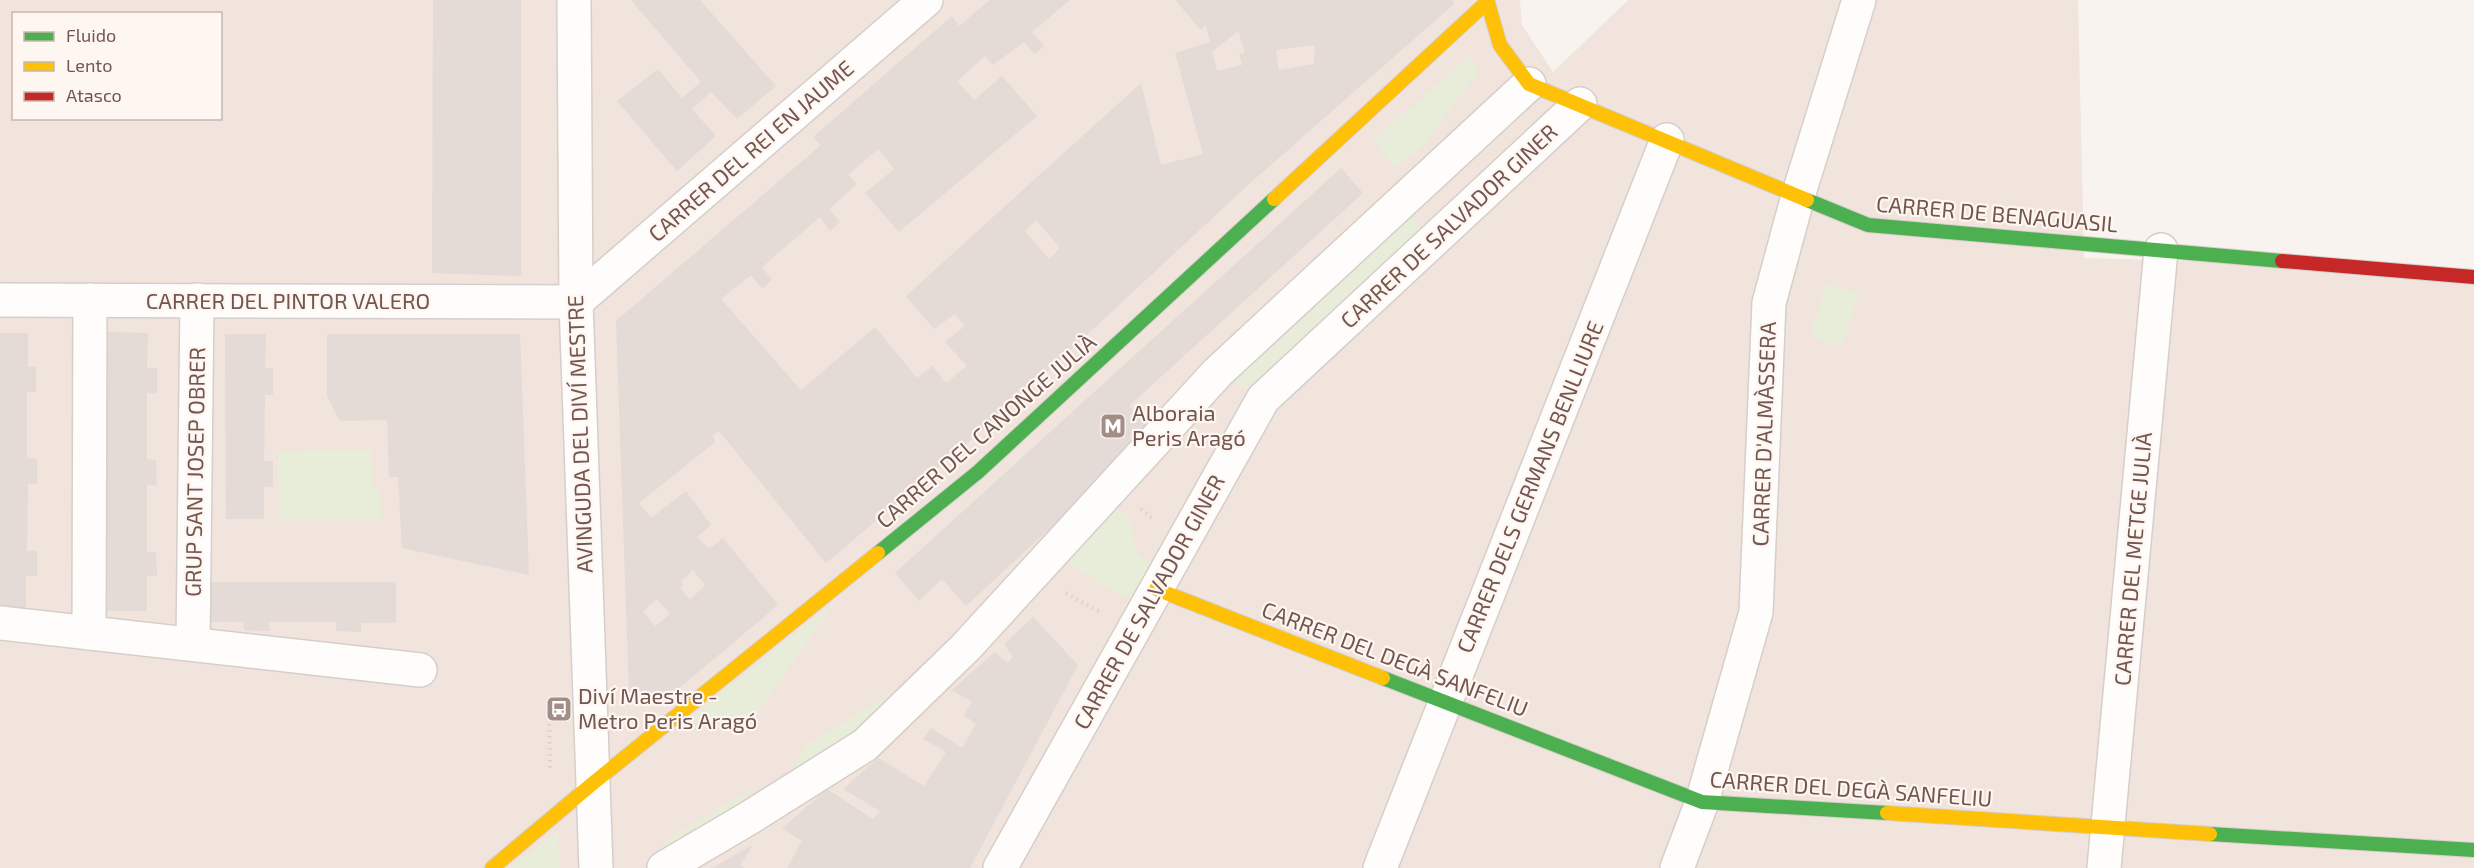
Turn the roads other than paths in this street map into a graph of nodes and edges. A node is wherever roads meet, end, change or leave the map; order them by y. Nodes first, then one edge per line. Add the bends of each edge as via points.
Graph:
1 (574, 0) edge
2 (926, 0) edge
3 (1859, 0) edge
4 (1487, 1) edge
5 (1529, 84) junction
6 (1580, 104) junction
7 (1667, 140) junction
8 (1798, 196) junction
9 (2161, 250) junction
10 (2474, 277) edge
11 (0, 300) edge
12 (90, 300) junction
13 (197, 300) junction
14 (576, 302) junction
15 (1156, 589) junction
16 (0, 623) edge
17 (89, 633) junction
18 (193, 645) junction
19 (420, 670) dead end
20 (1446, 701) junction
21 (592, 784) junction
22 (1702, 802) junction
23 (2108, 827) junction
24 (2474, 850) edge
25 (2432, 858) edge
26 (492, 868) edge
27 (596, 868) edge
28 (664, 868) edge
29 (1000, 868) edge
30 (1380, 868) edge
31 (1677, 868) edge
32 (2104, 868) edge

1 - 14 street, AVINGUDA DEL DIVÍ MESTRE
2 - 14 street, CARRER DEL REI EN JAUME
3 - 8 street, CARRER D'ALMÀSSERA
4 - 5 street via 1500,45
4 - 21 street, CARRER DEL CANONGE JULIÀ via 978,472
5 - 6 street, CARRER DE BENAGUASIL
5 - 28 street via 1218,372 966,647 865,745
6 - 7 street, CARRER DE BENAGUASIL
6 - 15 street, CARRER DE SALVADOR GINER via 1263,399
7 - 8 street, CARRER DE BENAGUASIL
7 - 20 street, CARRER DELS GERMANS BENLLIURE
8 - 9 street, CARRER DE BENAGUASIL via 1868,225
8 - 22 street, CARRER D'ALMÀSSERA via 1769,303 1756,612
9 - 10 street, CARRER DE BENAGUASIL
9 - 23 street, CARRER DEL METGE JULIÀ
11 - 12 street, CARRER DEL PINTOR VALERO
12 - 13 street, CARRER DEL PINTOR VALERO
12 - 17 street
13 - 14 street, CARRER DEL PINTOR VALERO
13 - 18 street, GRUP SANT JOSEP OBRER
14 - 21 street, AVINGUDA DEL DIVÍ MESTRE
15 - 20 street, CARRER DEL DEGÀ SANFELIU
15 - 29 street, CARRER DE SALVADOR GINER
16 - 17 street
17 - 18 street
18 - 19 street
20 - 22 street, CARRER DEL DEGÀ SANFELIU
20 - 30 street, CARRER DELS GERMANS BENLLIURE
21 - 26 street, CARRER DEL CANONGE JULIÀ
21 - 27 street, AVINGUDA DEL DIVÍ MESTRE
22 - 23 street, CARRER DEL DEGÀ SANFELIU
22 - 31 street, CARRER D'ALMÀSSERA
23 - 25 street, CARRER DEL DEGÀ SANFELIU
23 - 32 street, CARRER DEL METGE JULIÀ
24 - 25 street, CARRER DEL DEGÀ SANFELIU

